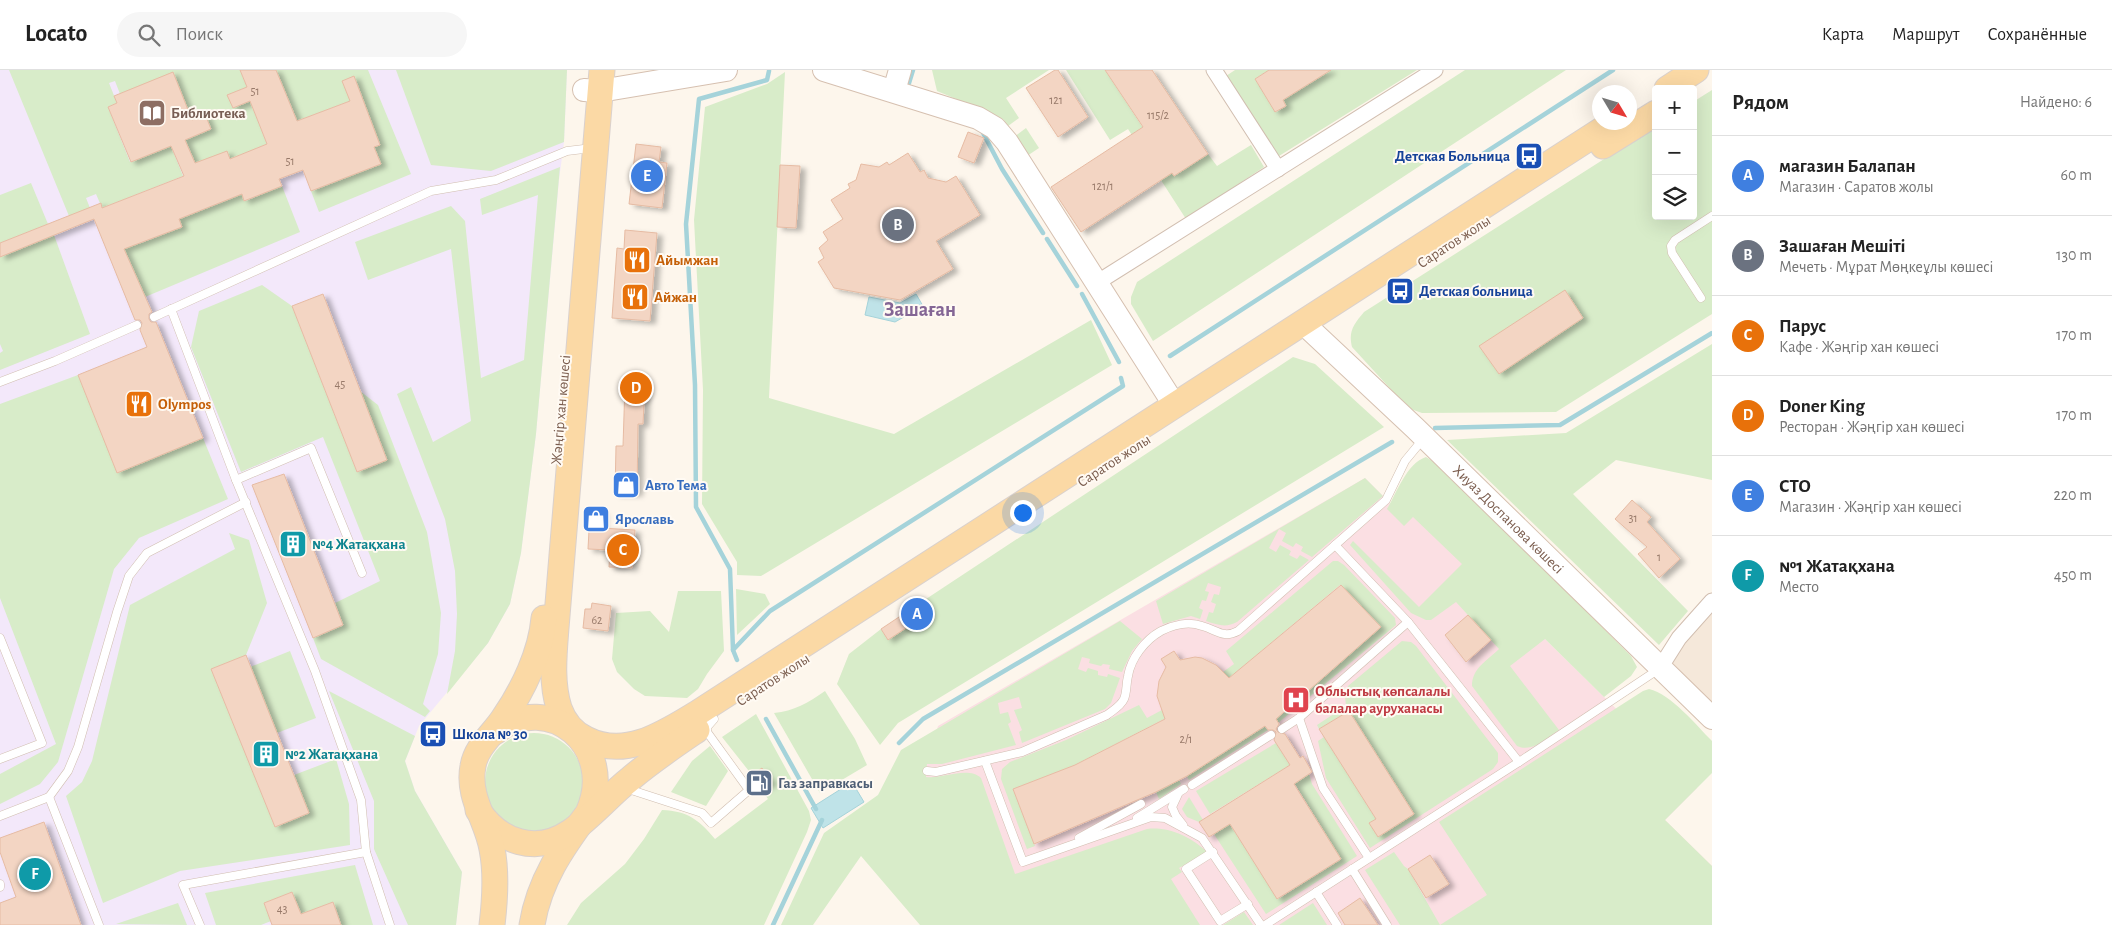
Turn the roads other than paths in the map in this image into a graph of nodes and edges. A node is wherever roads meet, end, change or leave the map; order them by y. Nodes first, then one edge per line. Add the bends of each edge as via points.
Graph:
1 (726, 70) edge
2 (824, 70) edge
3 (1214, 70) edge
4 (1435, 70) edge
5 (1696, 70) edge
6 (1712, 76) edge
7 (593, 80) edge
8 (897, 80) edge
9 (1673, 85) edge
10 (1697, 86) edge
11 (1652, 99) edge
12 (1637, 108) edge
13 (1652, 115) edge
14 (1602, 130) edge
15 (589, 148) junction
16 (1278, 169) junction
17 (1712, 216) edge
18 (1098, 282) junction
19 (1701, 298) dead end
20 (171, 309) junction
21 (154, 317) dead end
22 (137, 325) dead end
23 (1309, 328) junction
24 (0, 382) edge
25 (1175, 406) junction
26 (1425, 438) junction
27 (236, 480) junction
28 (246, 502) junction
29 (1335, 545) junction
30 (362, 573) dead end
31 (1712, 601) edge
32 (1408, 622) junction
33 (0, 638) edge
34 (1660, 668) junction
35 (1299, 718) junction
36 (1712, 718) edge
37 (714, 719) junction
38 (1282, 729) dead end
39 (572, 731) junction
40 (1271, 735) dead end
41 (489, 736) junction
42 (0, 759) edge
43 (985, 761) junction
44 (1519, 762) junction
45 (926, 771) dead end
46 (621, 786) junction
47 (1186, 788) junction
48 (49, 797) junction
49 (1141, 804) dead end
50 (478, 810) junction
51 (0, 816) edge
52 (581, 822) junction
53 (1125, 826) junction
54 (1195, 833) junction
55 (1058, 849) junction
56 (366, 852) junction
57 (1213, 852) junction
58 (1368, 858) junction
59 (1352, 869) junction
60 (1316, 892) junction
61 (1248, 904) junction
62 (99, 925) edge
63 (200, 925) edge
64 (390, 925) edge
65 (492, 925) edge
66 (532, 925) edge
67 (1263, 925) edge
68 (1337, 925) edge
69 (1387, 925) edge

1 - 7 main road
2 - 8 main road
3 - 16 street
4 - 16 street
5 - 9 main road
6 - 10 main road
7 - 15 main road, Жәңгір хан көшесі
8 - 18 main road via 978,118 1003,136
11 - 12 main road
13 - 23 main road, Саратов жолы
14 - 23 main road, Саратов жолы
15 - 20 lane via 567,151 496,180 431,191
15 - 39 main road, Жәңгір хан көшесі via 555,644 556,693
15 - 41 main road, Жәңгір хан көшесі via 544,626 536,657 518,695
16 - 18 street
17 - 19 lane via 1671,246 1672,253
18 - 25 main road
20 - 21 lane
20 - 27 lane
22 - 24 lane
23 - 25 main road, Саратов жолы
23 - 26 main road, Хиуаз Доспанова көшесі
23 - 37 main road, Саратов жолы
25 - 39 main road, Саратов жолы via 671,729 647,741 614,747 588,740
26 - 29 lane via 1405,461 1386,500
26 - 34 main road, Хиуаз Доспанова көшесі
27 - 28 lane
27 - 30 lane via 311,448
28 - 48 lane via 148,553 129,576 78,747 68,771
28 - 56 lane via 315,671 360,800
29 - 32 lane
29 - 43 lane via 1229,636 1192,623 1170,627 1155,635 1134,660 1124,699 1107,715 1022,752
31 - 34 street via 1679,638
32 - 35 lane
32 - 44 lane
33 - 42 lane via 42,743
34 - 36 main road, Хиуаз Доспанова көшесі
34 - 44 lane
35 - 38 lane
35 - 58 lane via 1323,788
37 - 46 main road, Саратов жолы
37 - 46 lane via 707,726 707,732 750,790 711,823 702,812
39 - 41 main road, Жәңгір хан көшесі via 552,721 530,718 514,721
39 - 52 main road, Жәңгір хан көшесі via 587,747 596,769 593,802
40 - 47 lane
41 - 50 main road, Жәңгір хан көшесі via 473,764 472,795
43 - 45 lane via 936,772
43 - 55 lane via 1023,862
44 - 58 lane
46 - 52 main road, Саратов жолы
47 - 53 lane
47 - 54 lane via 1173,801 1173,812
48 - 51 lane
48 - 62 lane
49 - 55 lane
50 - 52 main road, Жәңгір хан көшесі via 496,830 520,842 559,838
50 - 65 main road, Жәңгір хан көшесі via 492,848 495,867
52 - 66 main road, Жәңгір хан көшесі via 547,873
53 - 54 lane via 1159,816
53 - 55 lane
54 - 57 lane
56 - 63 lane via 183,885
56 - 64 lane
57 - 61 lane
57 - 61 lane via 1186,870 1220,922
58 - 59 lane
59 - 60 lane
59 - 69 lane
60 - 67 lane
60 - 68 lane
61 - 67 lane

